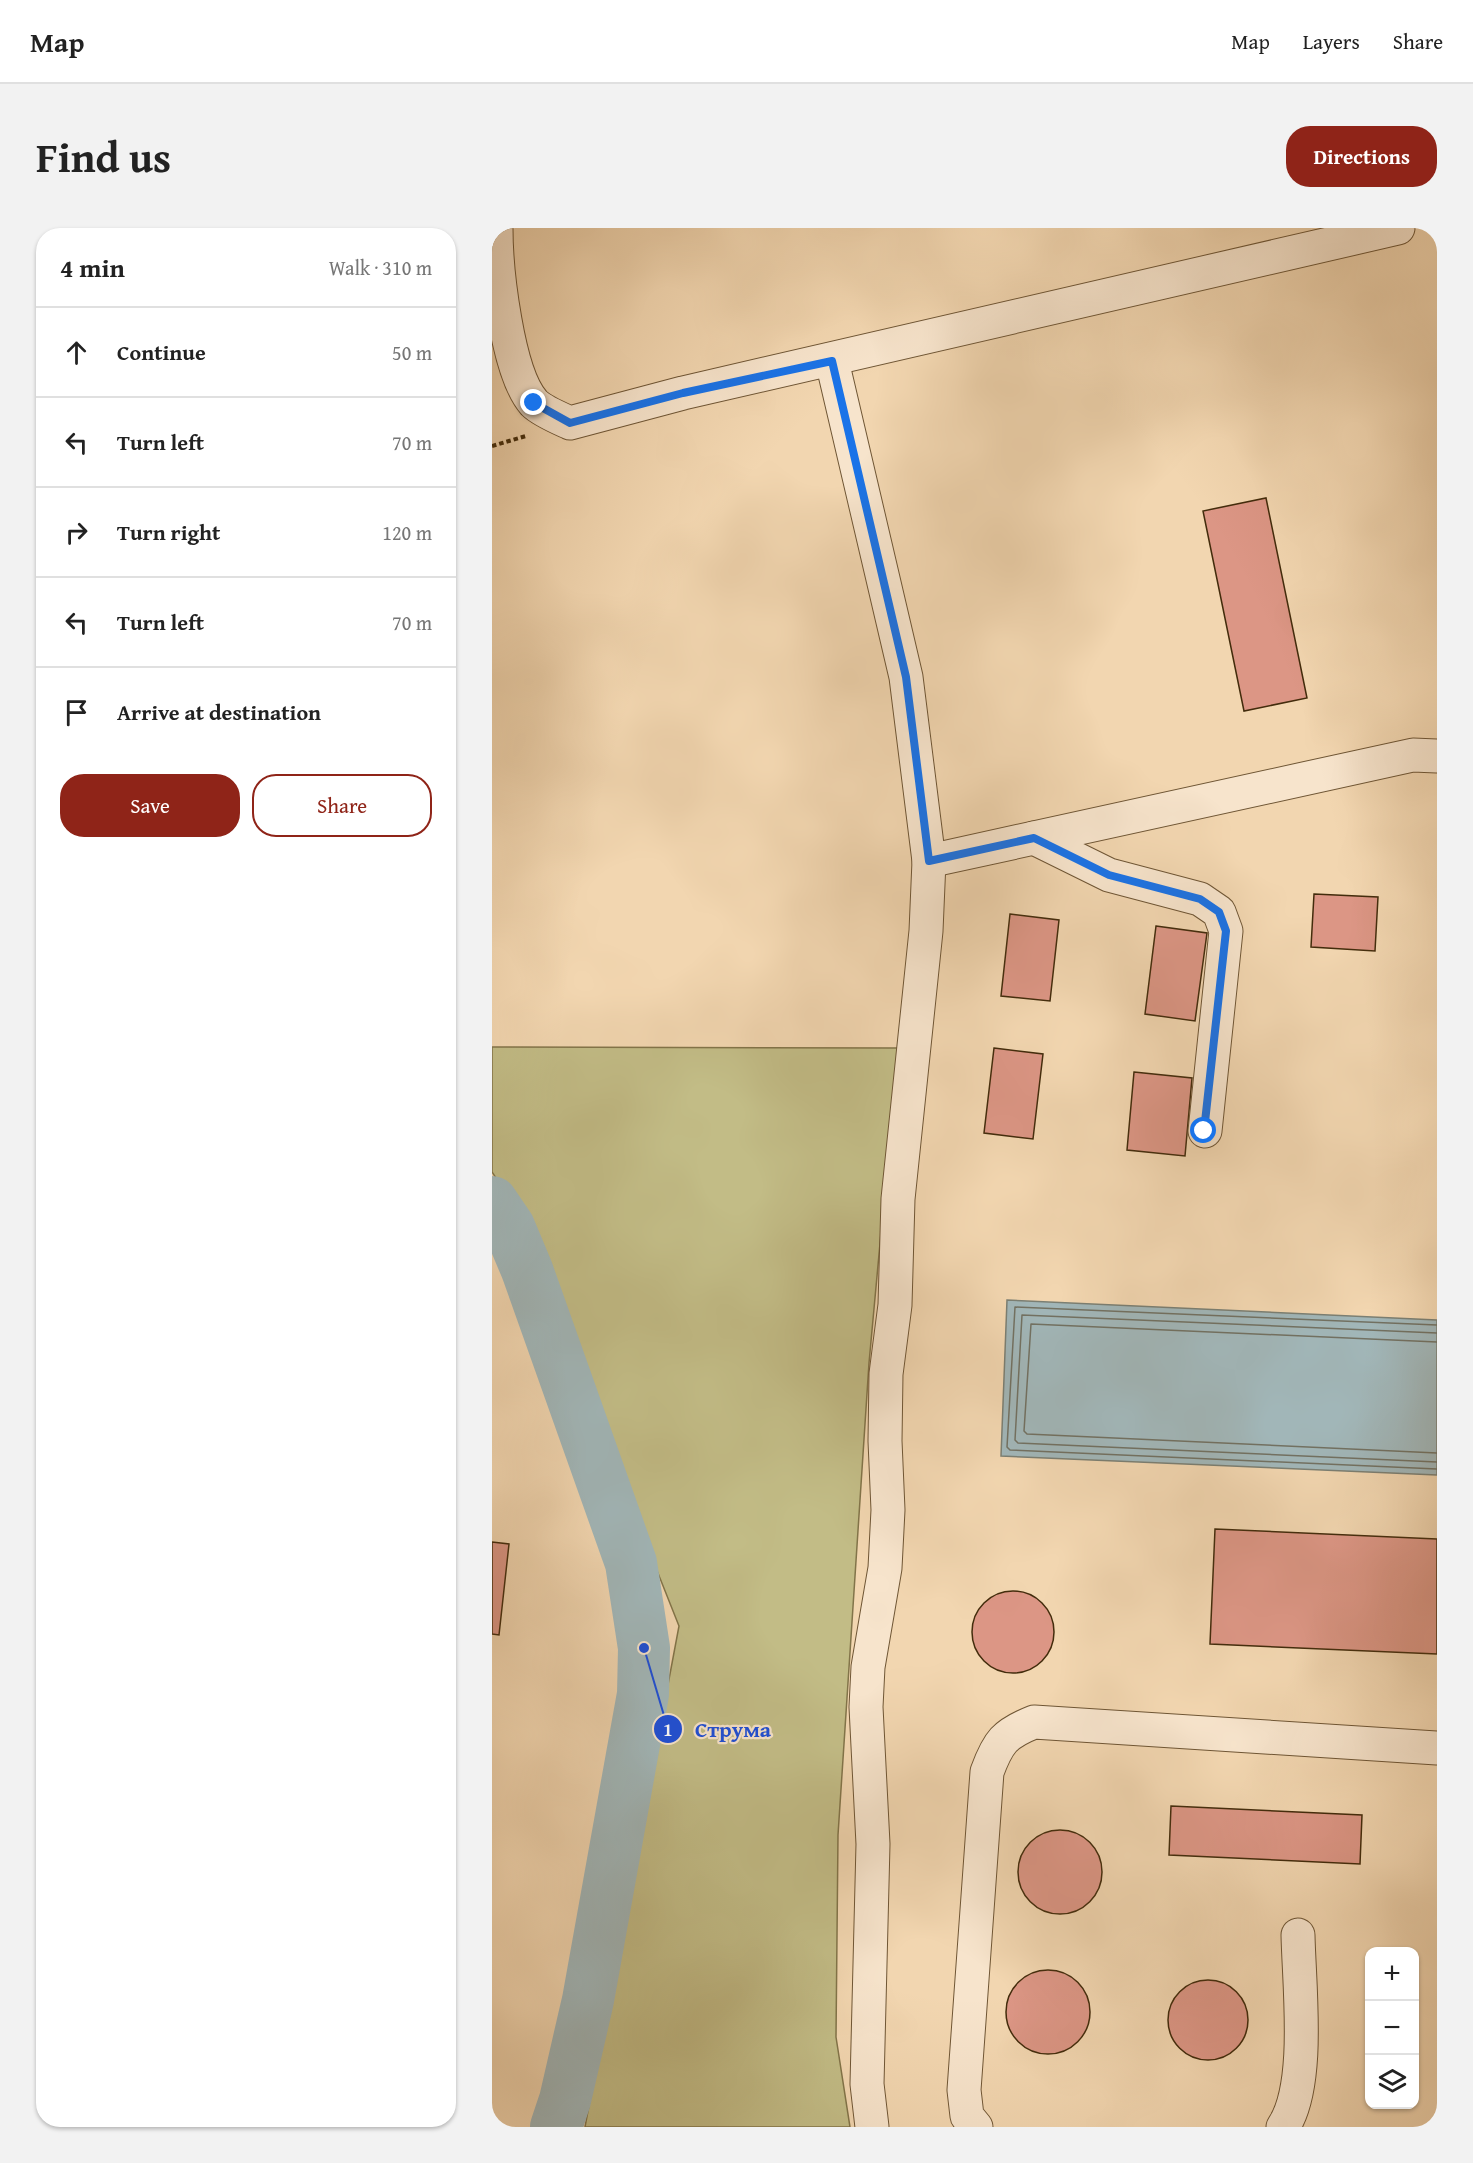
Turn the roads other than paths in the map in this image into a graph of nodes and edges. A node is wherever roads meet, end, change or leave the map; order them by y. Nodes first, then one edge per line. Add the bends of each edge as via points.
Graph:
1 (496, 228) edge
2 (1398, 228) edge
3 (832, 361) junction
4 (1437, 756) edge
5 (1034, 838) junction
6 (929, 861) junction
7 (1204, 1131) dead end
8 (1437, 1748) edge
9 (1298, 1935) dead end
10 (872, 2127) edge
11 (976, 2127) edge
12 (1283, 2127) edge

1 - 3 street via 512,358 534,403 570,423 683,393
2 - 3 street
3 - 6 street via 906,677
4 - 5 street via 1413,755
5 - 6 street
5 - 7 street via 1109,875 1200,899 1219,912 1226,931
6 - 10 street via 926,930 898,1199 896,1305 886,1374 885,1568 866,1697 873,1844 867,2084
8 - 11 street via 1034,1722 1012,1731 996,1746 987,1772 963,2090 967,2116
9 - 12 street via 1299,2089 1292,2114

